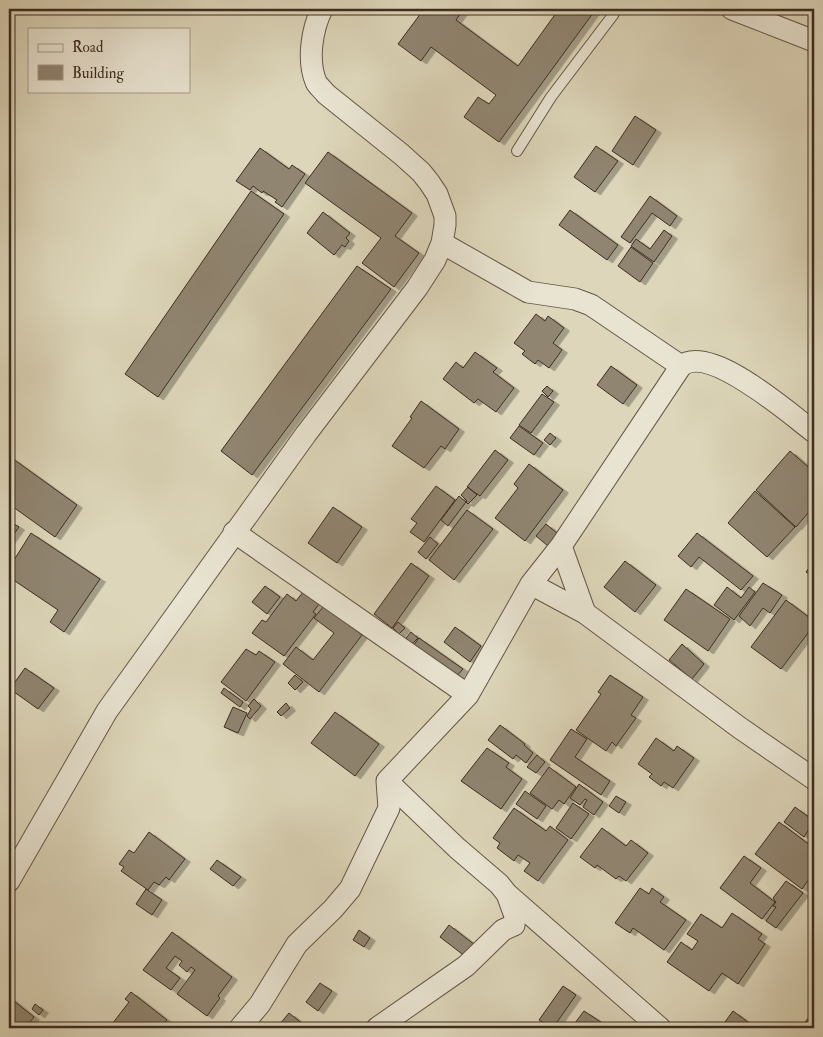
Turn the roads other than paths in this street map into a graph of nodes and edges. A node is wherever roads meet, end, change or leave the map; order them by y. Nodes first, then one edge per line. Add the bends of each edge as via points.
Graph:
1 (322, 9) edge
2 (616, 9) edge
3 (732, 9) edge
4 (814, 41) edge
5 (517, 152) dead end
6 (442, 243) junction
7 (681, 366) junction
8 (814, 432) edge
9 (234, 532) junction
10 (562, 546) junction
11 (530, 584) junction
12 (585, 613) junction
13 (468, 695) junction
14 (814, 779) edge
15 (387, 781) junction
16 (9, 881) edge
17 (507, 894) junction
18 (240, 1028) edge
19 (377, 1028) edge
20 (660, 1028) edge

1 - 6 street via 311,47 316,82 326,94 421,172 442,206 445,225
2 - 5 lane via 551,97
3 - 4 street
6 - 7 street via 528,292 575,299 591,305
6 - 9 street via 416,288
7 - 8 street via 695,361 725,369
7 - 10 street
9 - 13 street
9 - 16 street via 107,712
10 - 11 street
10 - 12 street
11 - 12 street
11 - 13 street
12 - 14 street
13 - 15 street
15 - 17 street
15 - 18 street via 388,808 350,890 297,944 260,1004
17 - 19 street via 515,916 514,925 503,930 466,966
17 - 20 street

